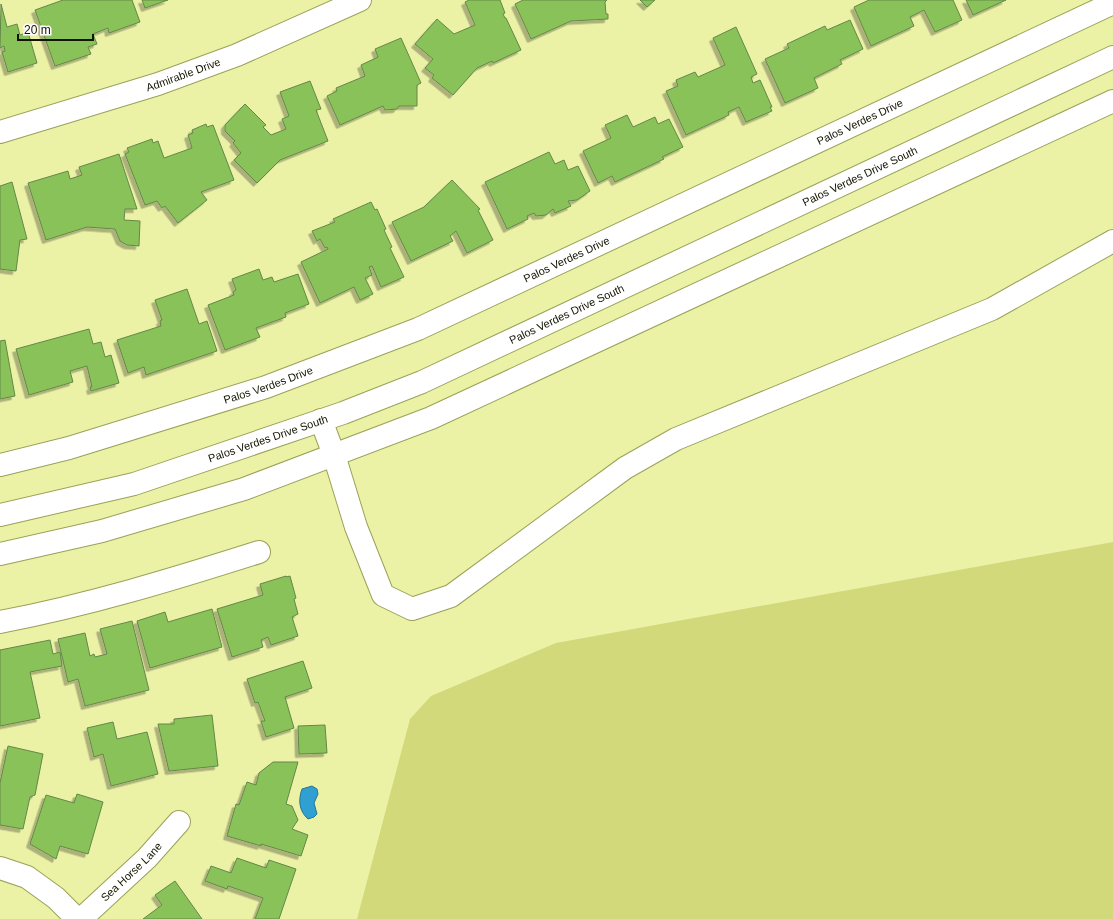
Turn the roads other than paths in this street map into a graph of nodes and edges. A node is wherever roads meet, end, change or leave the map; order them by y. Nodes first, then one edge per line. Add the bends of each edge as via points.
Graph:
1 (360, 0) edge
2 (1113, 3) edge
3 (1113, 57) edge
4 (1113, 101) edge
5 (0, 132) edge
6 (1113, 241) edge
7 (321, 420) junction
8 (334, 455) junction
9 (0, 465) edge
10 (0, 515) edge
11 (260, 552) dead end
12 (0, 554) edge
13 (0, 622) edge
14 (179, 822) dead end
15 (0, 868) edge
16 (77, 919) edge
17 (81, 919) edge

1 - 5 street, Admirable Drive via 237,55 158,84
2 - 9 street, Palos Verdes Drive via 418,330 266,387 69,448
3 - 7 street, Palos Verdes Drive South via 422,382
4 - 8 street via 515,380 431,418
6 - 8 street via 992,309 676,438 626,468 451,596 412,609 383,595 356,527
7 - 8 street
7 - 10 street, Palos Verdes Drive South via 134,484
8 - 12 street via 244,489 124,525
11 - 13 street via 86,604
14 - 17 street, Sea Horse Lane via 147,858
15 - 16 street via 26,877 56,898

